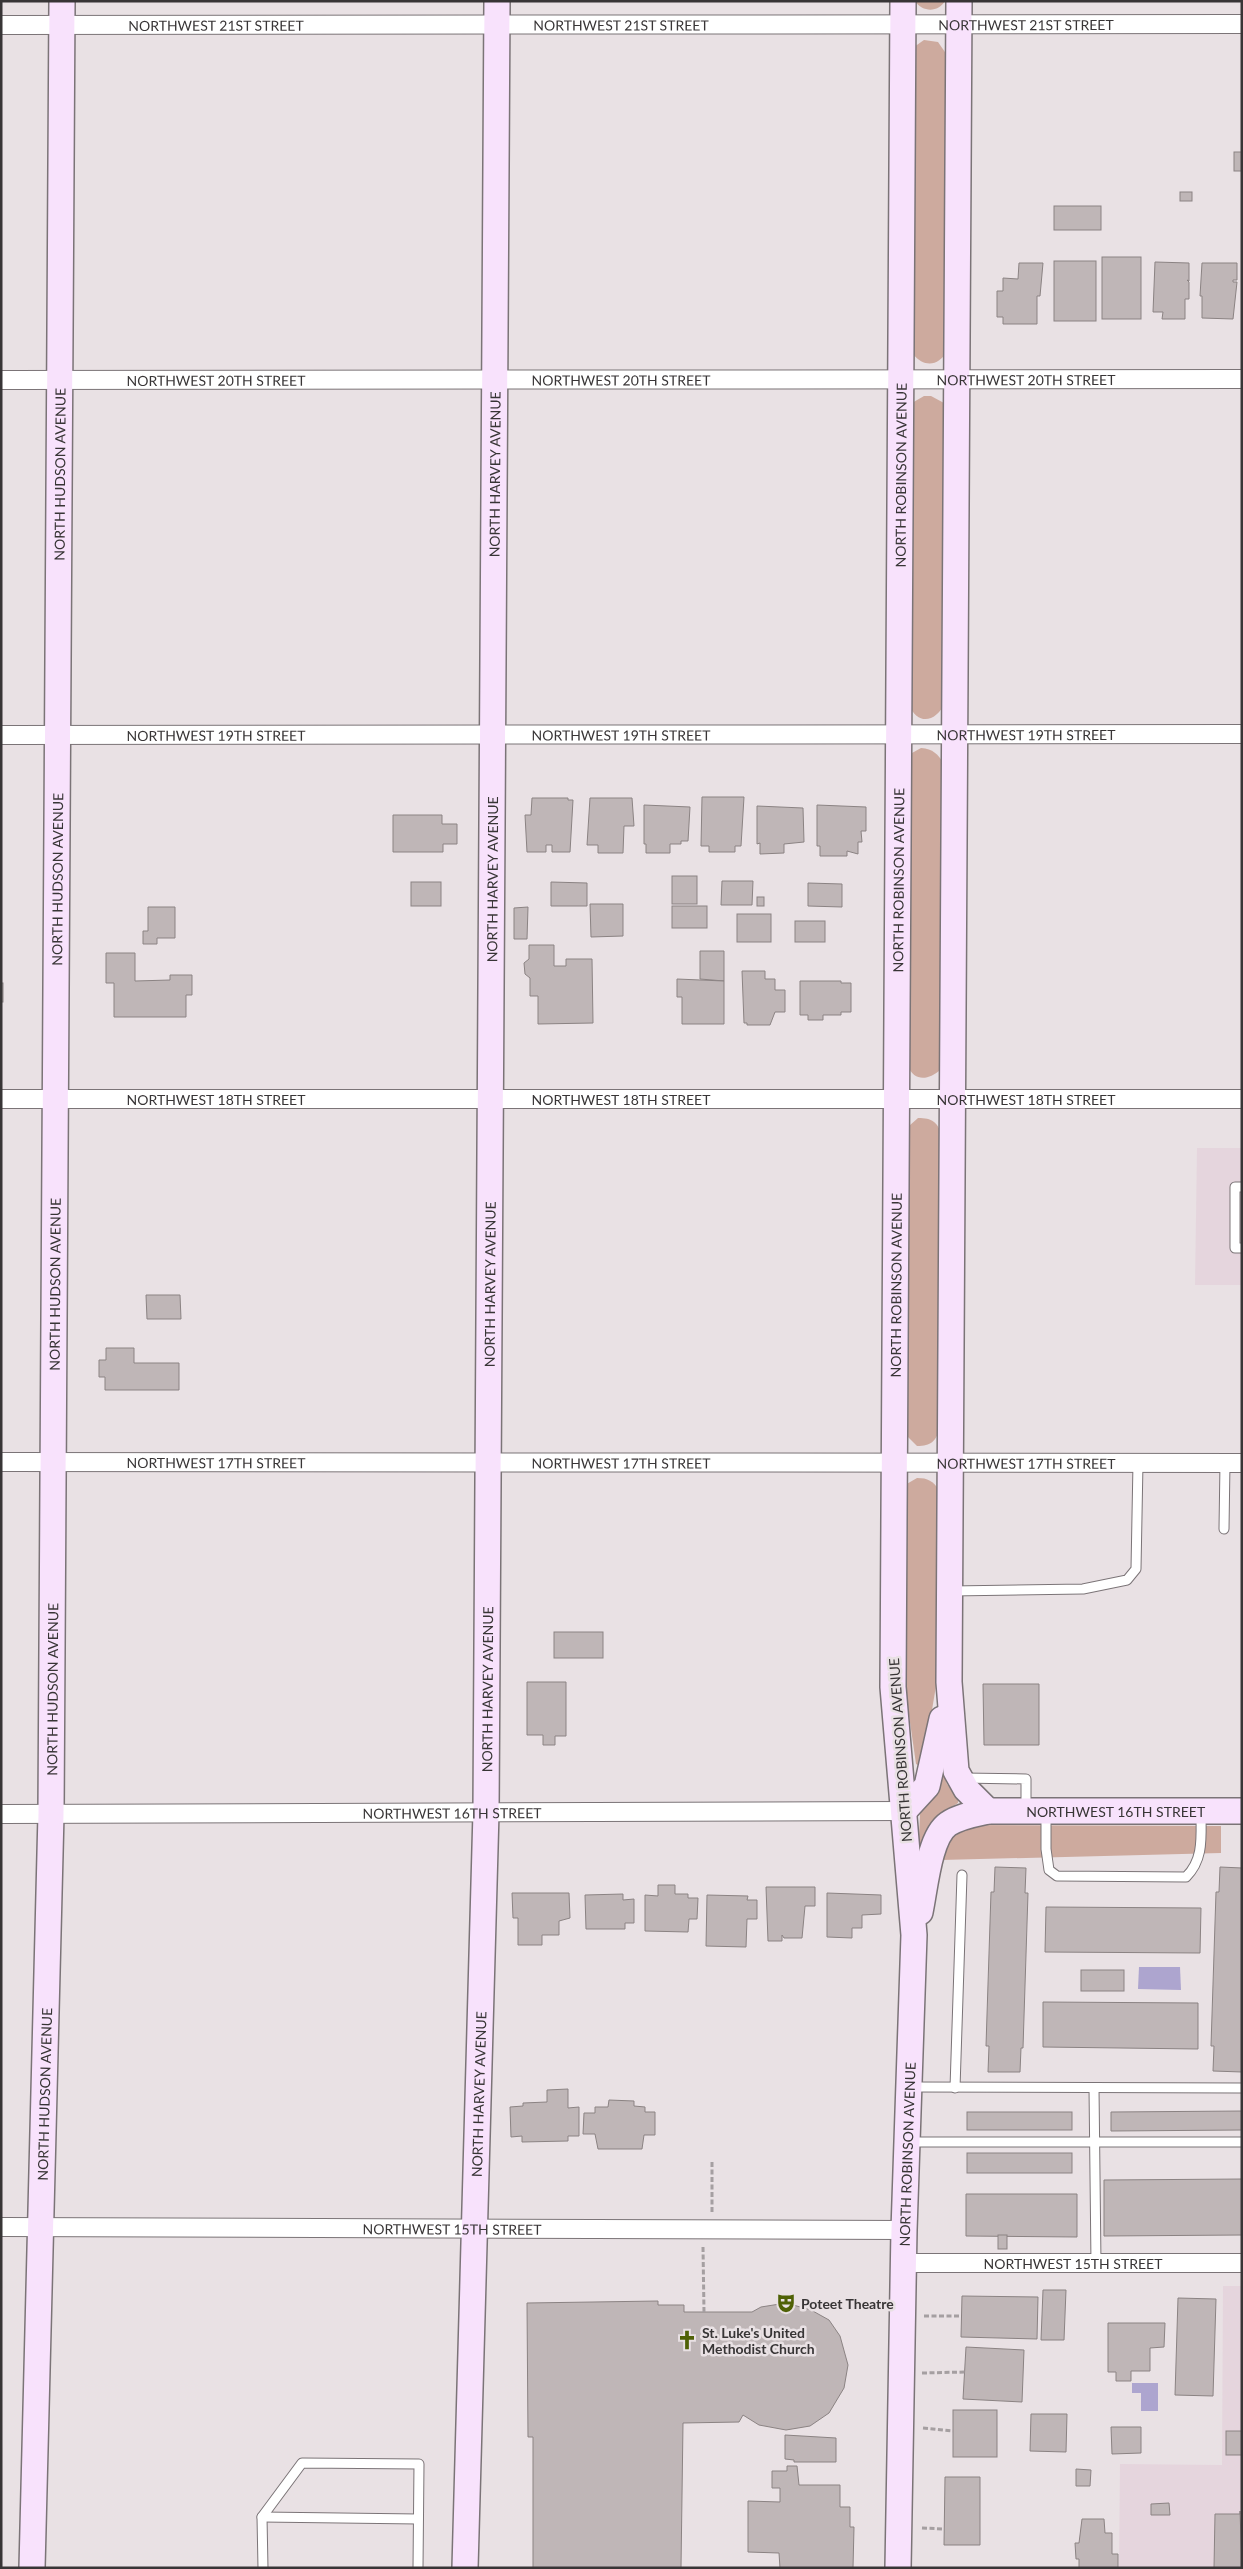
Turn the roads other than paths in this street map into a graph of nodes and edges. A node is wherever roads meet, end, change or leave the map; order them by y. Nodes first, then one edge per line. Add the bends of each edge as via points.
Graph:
1 (902, 12) edge
2 (959, 12) edge
3 (62, 13) edge
4 (497, 13) edge
5 (1242, 24) edge
6 (1, 25) edge
7 (1242, 378) edge
8 (495, 379) junction
9 (901, 379) junction
10 (957, 379) junction
11 (1, 380) edge
12 (60, 380) junction
13 (58, 734) junction
14 (494, 734) junction
15 (898, 734) junction
16 (955, 734) junction
17 (1242, 734) edge
18 (1, 735) edge
19 (952, 1097) junction
20 (491, 1098) junction
21 (896, 1098) junction
22 (1, 1099) edge
23 (55, 1099) junction
24 (1242, 1099) edge
25 (1242, 1187) edge
26 (1242, 1248) edge
27 (490, 1461) junction
28 (1, 1462) edge
29 (53, 1462) junction
30 (894, 1462) junction
31 (950, 1462) junction
32 (1138, 1462) junction
33 (1234, 1462) edge
34 (1224, 1529) dead end
35 (949, 1591) junction
36 (949, 1682) junction
37 (959, 1778) junction
38 (988, 1810) junction
39 (1036, 1810) junction
40 (904, 1811) junction
41 (1201, 1811) junction
42 (1242, 1811) edge
43 (486, 1812) junction
44 (1, 1814) edge
45 (50, 1814) junction
46 (962, 1875) dead end
47 (914, 1936) junction
48 (909, 2087) junction
49 (955, 2088) junction
50 (1094, 2088) junction
51 (1242, 2088) edge
52 (907, 2142) junction
53 (1095, 2142) junction
54 (1242, 2142) edge
55 (1, 2227) edge
56 (41, 2227) junction
57 (474, 2228) junction
58 (904, 2230) junction
59 (904, 2263) junction
60 (1096, 2263) junction
61 (1242, 2263) edge
62 (262, 2517) junction
63 (418, 2519) junction
64 (32, 2568) edge
65 (263, 2568) edge
66 (418, 2568) edge
67 (465, 2568) edge
68 (898, 2568) edge

1 - 2 street, NORTHWEST 21ST STREET
1 - 4 street, NORTHWEST 21ST STREET
1 - 9 street, NORTH ROBINSON AVENUE
2 - 5 street, NORTHWEST 21ST STREET
2 - 10 street
3 - 4 street, NORTHWEST 21ST STREET
3 - 6 street, NORTHWEST 21ST STREET
3 - 12 street, NORTH HUDSON AVENUE
4 - 8 street, NORTH HARVEY AVENUE
7 - 10 street, NORTHWEST 20TH STREET
8 - 9 street, NORTHWEST 20TH STREET
8 - 12 street, NORTHWEST 20TH STREET
8 - 14 street, NORTH HARVEY AVENUE
9 - 10 street, NORTHWEST 20TH STREET
9 - 15 street, NORTH ROBINSON AVENUE
10 - 16 street
11 - 12 street, NORTHWEST 20TH STREET
12 - 13 street, NORTH HUDSON AVENUE
13 - 14 street, NORTHWEST 19TH STREET
13 - 18 street, NORTHWEST 19TH STREET
13 - 23 street, NORTH HUDSON AVENUE
14 - 15 street, NORTHWEST 19TH STREET
14 - 20 street, NORTH HARVEY AVENUE
15 - 16 street, NORTHWEST 19TH STREET
15 - 21 street, NORTH ROBINSON AVENUE
16 - 17 street, NORTHWEST 19TH STREET
16 - 19 street
19 - 21 street, NORTHWEST 18TH STREET
19 - 24 street, NORTHWEST 18TH STREET
19 - 31 street
20 - 21 street, NORTHWEST 18TH STREET
20 - 23 street, NORTHWEST 18TH STREET
20 - 27 street, NORTH HARVEY AVENUE
21 - 30 street, NORTH ROBINSON AVENUE
22 - 23 street, NORTHWEST 18TH STREET
23 - 29 street, NORTH HUDSON AVENUE
25 - 26 lane via 1235,1187 1235,1248
27 - 29 street, NORTHWEST 17TH STREET
27 - 30 street, NORTHWEST 17TH STREET
27 - 43 street, NORTH HARVEY AVENUE
28 - 29 street, NORTHWEST 17TH STREET
29 - 45 street, NORTH HUDSON AVENUE
30 - 31 street, NORTHWEST 17TH STREET
30 - 40 street, NORTH ROBINSON AVENUE via 893,1687
31 - 32 street, NORTHWEST 17TH STREET
31 - 35 street
32 - 33 street, NORTHWEST 17TH STREET
32 - 35 lane via 1136,1569 1127,1580 1083,1589
33 - 34 lane
35 - 36 street
36 - 37 street via 952,1739
36 - 40 street via 930,1778 920,1796
37 - 38 street
37 - 39 lane via 1026,1779
38 - 39 street, NORTHWEST 16TH STREET
38 - 47 street, NORTHWEST 16TH STREET via 955,1820 940,1832 932,1853
39 - 41 street, NORTHWEST 16TH STREET
39 - 41 lane via 1049,1870 1057,1876 1186,1877 1196,1867 1201,1850
40 - 43 street, NORTHWEST 16TH STREET
40 - 47 street, NORTH ROBINSON AVENUE
41 - 42 street, NORTHWEST 16TH STREET
43 - 45 street, NORTHWEST 16TH STREET
43 - 57 street, NORTH HARVEY AVENUE
44 - 45 street, NORTHWEST 16TH STREET
45 - 56 street, NORTH HUDSON AVENUE
46 - 49 lane
47 - 48 street, NORTH ROBINSON AVENUE
48 - 49 lane
48 - 52 street, NORTH ROBINSON AVENUE
49 - 50 lane
50 - 51 lane
50 - 53 lane
52 - 53 lane
52 - 58 street, NORTH ROBINSON AVENUE
53 - 54 lane
53 - 60 lane
55 - 56 street, NORTHWEST 15TH STREET
56 - 57 street, NORTHWEST 15TH STREET
56 - 64 street, NORTH HUDSON AVENUE
57 - 58 street, NORTHWEST 15TH STREET
57 - 67 street, NORTH HARVEY AVENUE
58 - 59 street, NORTH ROBINSON AVENUE
59 - 60 street, NORTHWEST 15TH STREET
59 - 68 street, NORTH ROBINSON AVENUE
60 - 61 street, NORTHWEST 15TH STREET
62 - 63 lane
62 - 63 lane via 302,2464 419,2464
62 - 65 lane
63 - 66 lane

